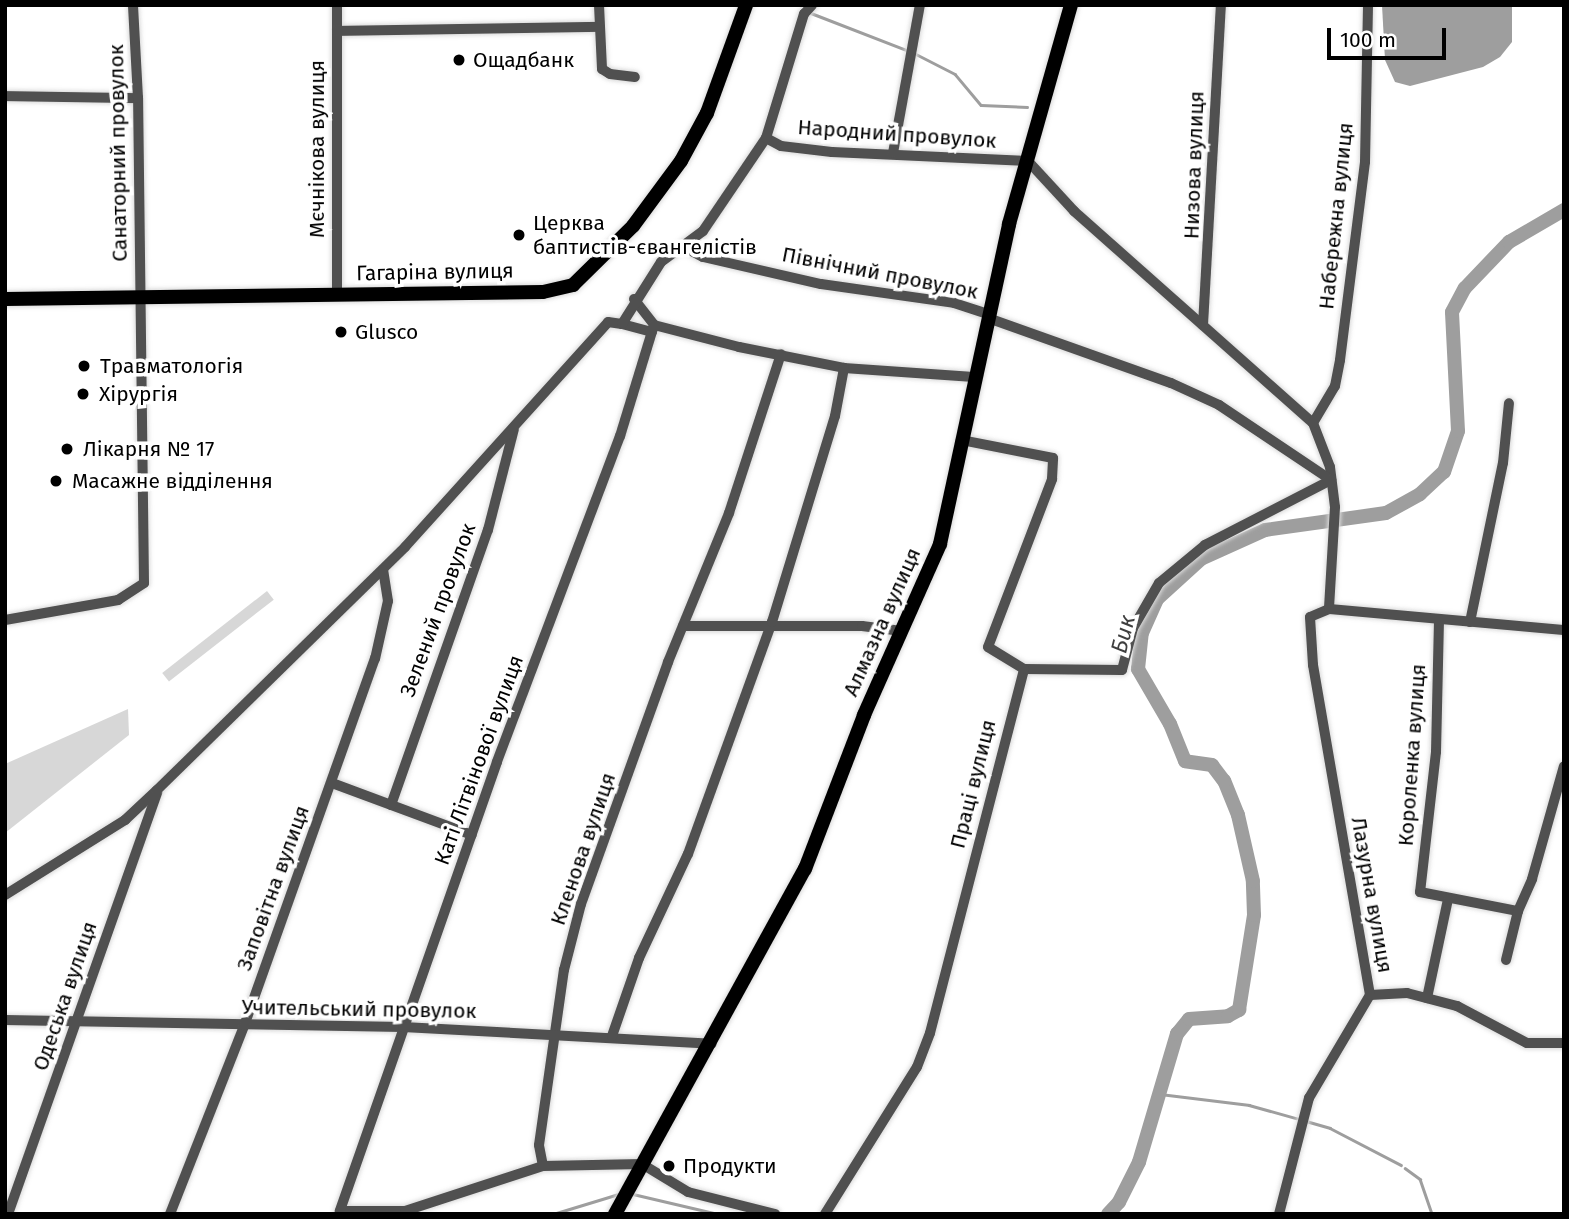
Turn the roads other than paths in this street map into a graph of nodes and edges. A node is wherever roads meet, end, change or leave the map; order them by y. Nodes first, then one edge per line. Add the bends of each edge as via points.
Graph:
1 (133, 5) edge
2 (337, 5) edge
3 (599, 5) edge
4 (746, 5) edge
5 (920, 5) edge
6 (1070, 5) edge
7 (1221, 5) edge
8 (1368, 5) edge
9 (808, 9) edge
10 (599, 27) junction
11 (337, 31) junction
12 (635, 77) dead end
13 (5, 96) edge
14 (138, 98) junction
15 (766, 138) junction
16 (893, 153) junction
17 (1028, 162) junction
18 (684, 247) junction
19 (337, 294) junction
20 (5, 299) edge
21 (634, 299) junction
22 (141, 300) junction
23 (988, 316) junction
24 (622, 324) junction
25 (1203, 325) junction
26 (653, 328) junction
27 (780, 354) junction
28 (844, 368) junction
29 (974, 377) junction
30 (1509, 403) dead end
31 (1313, 423) junction
32 (514, 426) junction
33 (961, 440) junction
34 (1331, 480) junction
35 (383, 570) junction
36 (1324, 610) junction
37 (5, 620) edge
38 (1439, 620) junction
39 (1470, 622) junction
40 (683, 626) junction
41 (767, 628) junction
42 (1564, 630) edge
43 (902, 631) junction
44 (1024, 669) junction
45 (1564, 766) edge
46 (332, 783) junction
47 (158, 790) junction
48 (391, 805) junction
49 (472, 835) junction
50 (5, 895) edge
51 (1448, 899) junction
52 (1518, 911) junction
53 (1506, 960) dead end
54 (1370, 995) junction
55 (1427, 998) junction
56 (5, 1020) edge
57 (77, 1021) junction
58 (244, 1026) junction
59 (402, 1027) junction
60 (556, 1034) junction
61 (611, 1036) junction
62 (1564, 1043) edge
63 (712, 1044) junction
64 (642, 1164) junction
65 (543, 1166) junction
66 (618, 1208) edge
67 (424, 1210) edge
68 (8, 1214) edge
69 (170, 1214) edge
70 (775, 1214) edge
71 (825, 1214) edge
72 (1279, 1214) edge

1 - 14 street, Санаторний провулок
2 - 11 street, Мєчнікова вулиця
3 - 10 street
4 - 19 main road, Гагаріна вулиця via 707,113 681,160 633,226 573,285 543,292
5 - 16 street
6 - 17 main road, Алмазна вулиця
7 - 25 street, Низова вулиця
8 - 31 street, Набережна вулиця via 1365,162 1340,360 1331,396
9 - 15 street
10 - 11 street
10 - 12 street via 602,68 610,74
11 - 19 street, Мєчнікова вулиця
13 - 14 street
14 - 22 street, Санаторний провулок
15 - 16 street, Народний провулок via 781,146
15 - 18 street via 703,231
16 - 17 street, Народний провулок
17 - 23 main road, Алмазна вулиця
17 - 25 street via 1074,211
18 - 21 street via 661,262
18 - 23 street, Північний провулок via 703,257 821,284 954,303
19 - 22 main road, Гагаріна вулиця
20 - 22 main road, Гагаріна вулиця
21 - 24 street
21 - 26 street
22 - 37 street, Санаторний провулок via 144,583 118,600
23 - 29 main road, Алмазна вулиця
23 - 34 street, Північний провулок via 1159,378 1219,405
24 - 26 street
24 - 32 street via 608,322
25 - 31 street
26 - 27 street
26 - 49 street, Каті Літвінової вулиця via 620,436
27 - 28 street
27 - 40 street, Кленова вулиця via 729,513
28 - 29 street
28 - 41 street via 835,416 792,563
29 - 33 main road, Алмазна вулиця
30 - 39 street via 1503,463
31 - 34 street, Лазурна вулиця
32 - 35 street
32 - 48 street, Зелений провулок via 488,530
33 - 43 main road, Алмазна вулиця via 940,544
33 - 44 street via 1053,458 1052,479 988,648
34 - 36 street, Лазурна вулиця via 1335,541
34 - 44 street via 1205,545 1167,575 1133,628 1122,670
35 - 46 street, Заповітна вулиця via 388,601 375,659
35 - 47 street
36 - 38 street
36 - 54 street, Лазурна вулиця via 1309,627 1313,666
38 - 39 street
38 - 51 street, Короленка вулиця via 1436,752 1420,892
39 - 42 street
40 - 41 street
40 - 60 street, Кленова вулиця via 581,905 564,970
41 - 43 street via 862,626
41 - 61 street via 718,779 639,958
43 - 63 main road, Алмазна вулиця via 863,715 805,869
44 - 71 street, Праці вулиця via 930,1033 917,1067
45 - 52 street via 1532,879
46 - 48 street
46 - 58 street, Заповітна вулиця
47 - 50 street via 125,820
47 - 57 street, Одеська вулиця
48 - 49 street
49 - 59 street, Каті Літвінової вулиця
51 - 52 street
51 - 55 street
52 - 53 street
54 - 55 street via 1407,992
54 - 72 street, Лазурна вулиця via 1310,1098
55 - 62 street via 1457,1006 1527,1042
56 - 57 street, Учительський провулок
57 - 58 street, Учительський провулок
57 - 68 street, Одеська вулиця
58 - 59 street, Учительський провулок
58 - 69 street, Заповітна вулиця
59 - 60 street, Учительський провулок
59 - 67 street, Каті Літвінової вулиця via 338,1207 340,1211 387,1213
60 - 61 street, Учительський провулок
60 - 65 street, Кленова вулиця via 539,1145
61 - 63 street, Учительський провулок
63 - 64 main road, Алмазна вулиця
64 - 65 street
64 - 66 main road, Алмазна вулиця
64 - 70 street via 688,1192
65 - 67 street

